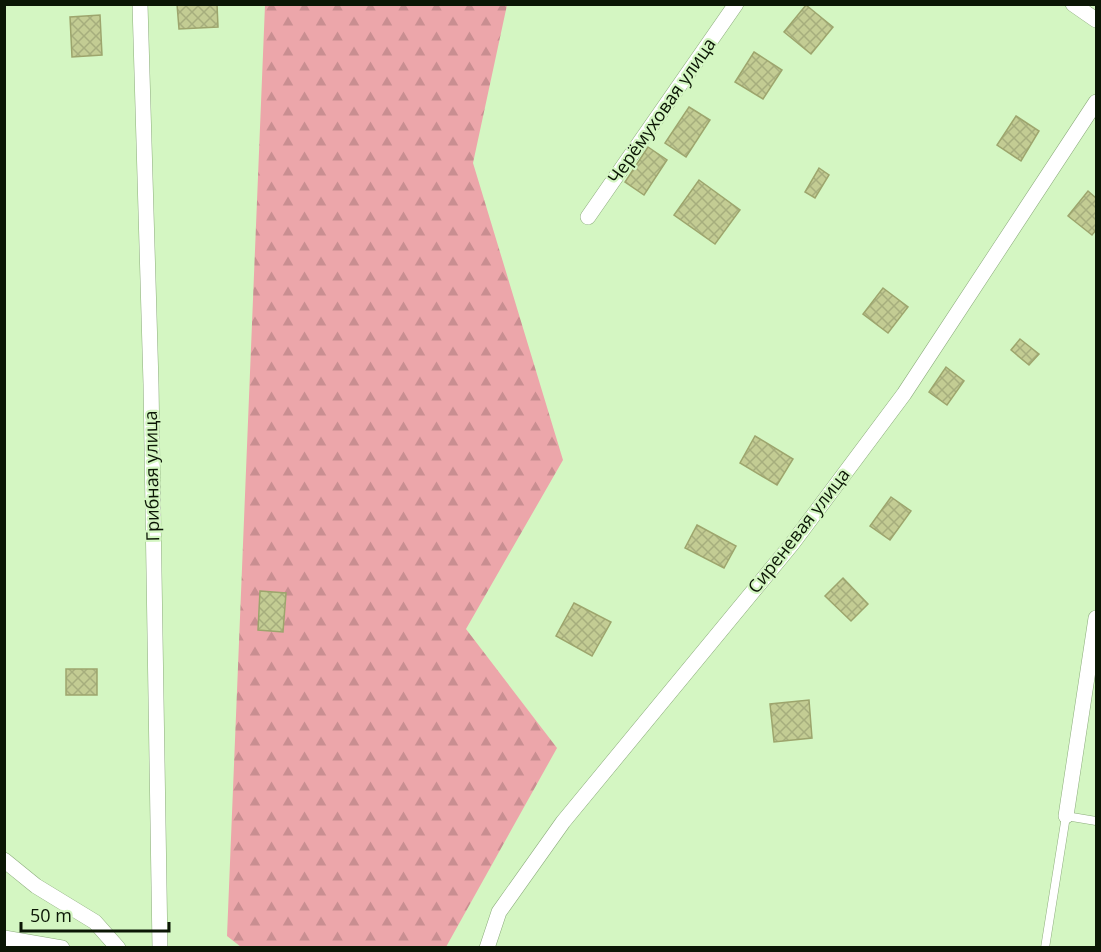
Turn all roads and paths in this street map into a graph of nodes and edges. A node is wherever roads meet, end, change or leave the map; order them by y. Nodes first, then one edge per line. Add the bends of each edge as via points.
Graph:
1 (140, 4) edge
2 (736, 4) edge
3 (1073, 4) edge
4 (1096, 20) edge
5 (1096, 102) edge
6 (588, 217) dead end
7 (1096, 618) edge
8 (1066, 816) junction
9 (1096, 821) edge
10 (4, 860) edge
11 (4, 938) edge
12 (62, 948) edge
13 (118, 948) edge
14 (160, 948) edge
15 (487, 948) edge
16 (1045, 948) edge

1 - 14 street, Грибная улица
2 - 6 street, Черёмуховая улица
3 - 4 street
5 - 15 street, Сиреневая улица via 904,394 792,544 563,822 499,912
7 - 8 street
8 - 9 lane
8 - 16 lane
10 - 13 street via 36,886 95,922
11 - 12 street

